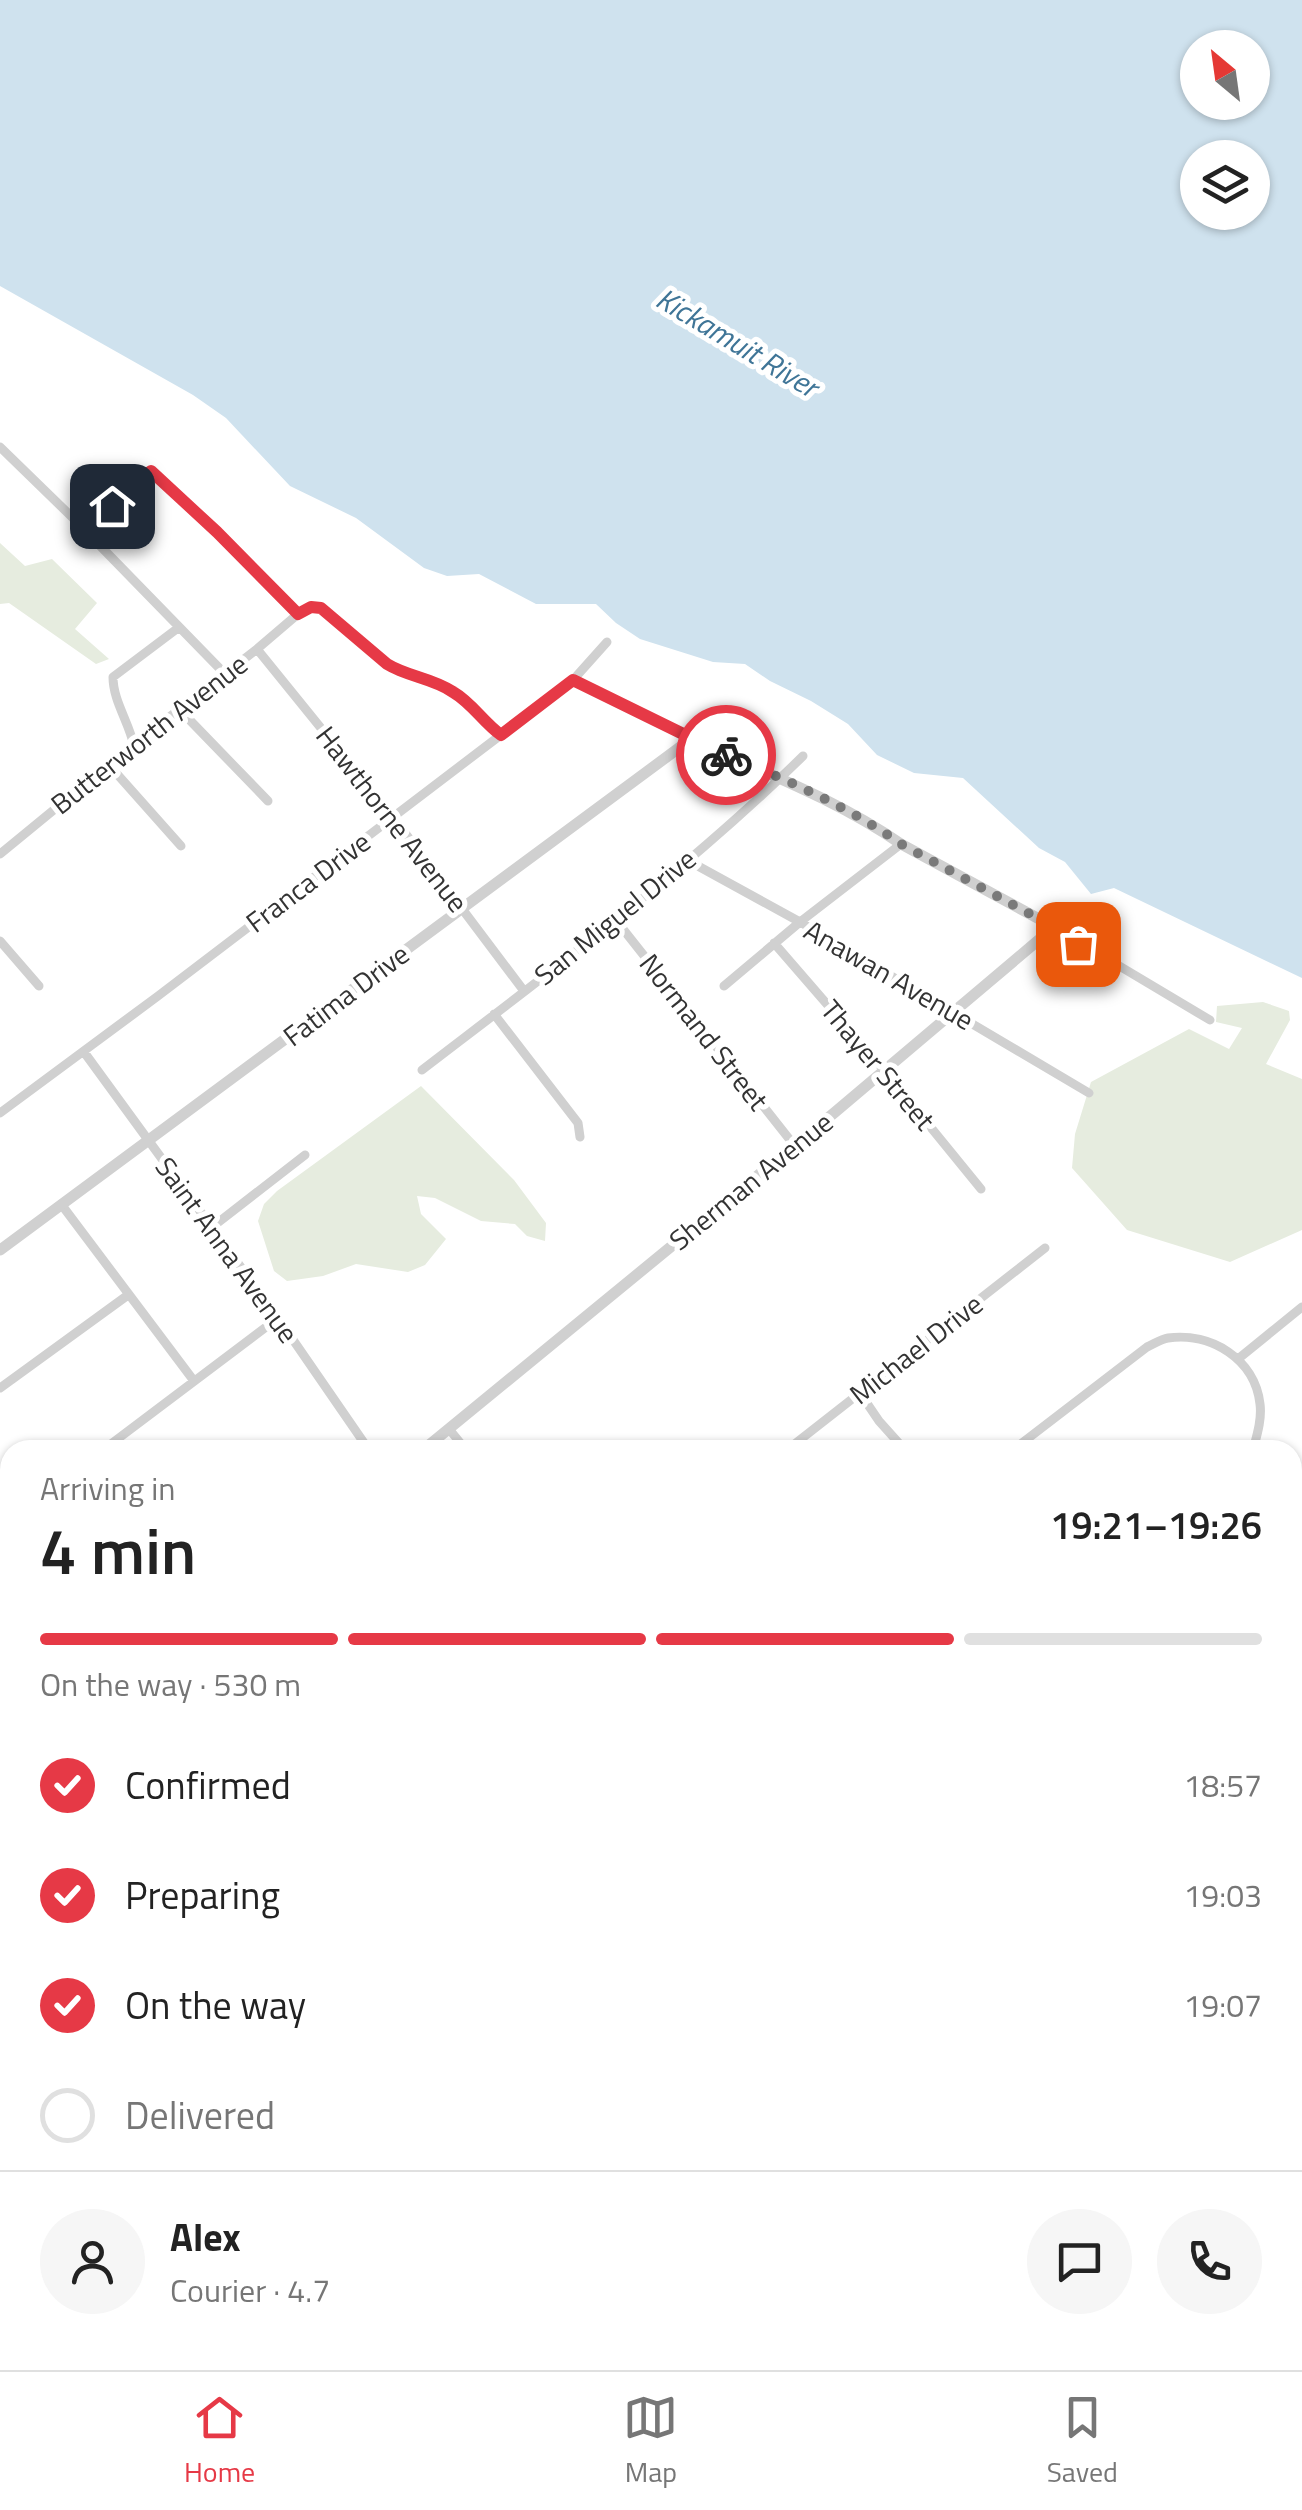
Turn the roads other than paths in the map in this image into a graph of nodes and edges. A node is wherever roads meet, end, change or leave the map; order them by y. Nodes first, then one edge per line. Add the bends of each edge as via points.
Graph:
1 (0, 447) edge
2 (85, 530) junction
3 (298, 614) junction
4 (178, 628) junction
5 (608, 642) dead end
6 (257, 650) junction
7 (224, 674) junction
8 (573, 680) junction
9 (180, 710) junction
10 (501, 735) junction
11 (690, 739) junction
12 (134, 746) junction
13 (803, 756) dead end
14 (109, 765) junction
15 (781, 778) junction
16 (268, 801) dead end
17 (393, 817) junction
18 (901, 844) junction
19 (182, 846) dead end
20 (0, 854) edge
21 (687, 860) junction
22 (1074, 907) dead end
23 (463, 908) junction
24 (614, 920) junction
25 (800, 922) junction
26 (1054, 927) junction
27 (0, 941) edge
28 (774, 943) junction
29 (39, 986) dead end
30 (724, 986) dead end
31 (524, 991) junction
32 (954, 1013) junction
33 (494, 1014) junction
34 (1210, 1020) dead end
35 (84, 1052) junction
36 (422, 1070) dead end
37 (884, 1070) junction
38 (1090, 1092) dead end
39 (0, 1112) edge
40 (580, 1137) dead end
41 (148, 1141) junction
42 (794, 1145) junction
43 (304, 1155) dead end
44 (981, 1188) dead end
45 (61, 1204) junction
46 (211, 1228) junction
47 (1044, 1248) dead end
48 (0, 1250) edge
49 (128, 1295) junction
50 (1302, 1307) edge
51 (278, 1318) junction
52 (1238, 1359) junction
53 (194, 1380) junction
54 (0, 1388) edge
55 (860, 1393) junction
56 (448, 1429) junction
57 (116, 1440) edge
58 (362, 1440) edge
59 (435, 1440) edge
60 (457, 1440) edge
61 (801, 1440) edge
62 (896, 1440) edge
63 (1025, 1440) edge
64 (1255, 1440) edge

1 - 2 street
2 - 3 street via 151,471
2 - 4 street
3 - 6 street, Butterworth Avenue
3 - 10 street via 321,608 398,671 456,693
4 - 7 street
4 - 12 street via 113,677
5 - 8 street, Franca Drive
6 - 7 street, Butterworth Avenue
6 - 17 street, Hawthorne Avenue
7 - 9 street, Butterworth Avenue
8 - 10 street, Franca Drive
8 - 11 street
9 - 12 street, Butterworth Avenue
9 - 16 street
10 - 17 street, Franca Drive
11 - 15 street
11 - 23 street, Fatima Drive
12 - 14 street, Butterworth Avenue
13 - 15 street, San Miguel Drive
14 - 19 street
14 - 20 street, Butterworth Avenue
15 - 18 street
15 - 21 street, San Miguel Drive
17 - 23 street, Hawthorne Avenue
17 - 35 street, Franca Drive
18 - 25 street
18 - 26 street
21 - 24 street, San Miguel Drive
21 - 25 street, Anawan Avenue
22 - 26 street, Sherman Avenue
23 - 31 street, Hawthorne Avenue
23 - 41 street, Fatima Drive
24 - 31 street, San Miguel Drive
24 - 42 street, Normand Street
25 - 28 street
25 - 32 street, Anawan Avenue
26 - 32 street, Sherman Avenue
26 - 34 street
27 - 29 street
28 - 30 street
28 - 37 street, Thayer Street
31 - 33 street, San Miguel Drive
32 - 37 street, Sherman Avenue
32 - 38 street, Anawan Avenue
33 - 36 street, San Miguel Drive
33 - 40 street via 578,1123
35 - 39 street, Franca Drive
35 - 41 street, Saint Anna Avenue
37 - 42 street, Sherman Avenue
37 - 44 street, Thayer Street
41 - 45 street, Fatima Drive
41 - 46 street, Saint Anna Avenue
42 - 56 street, Sherman Avenue
43 - 46 street
45 - 48 street, Fatima Drive
45 - 49 street
46 - 51 street, Saint Anna Avenue
47 - 55 street, Michael Drive
49 - 53 street
49 - 54 street
50 - 52 street
51 - 53 street
51 - 58 street, Saint Anna Avenue
52 - 63 street via 1212,1342 1165,1338
52 - 64 street via 1260,1400
53 - 57 street
55 - 61 street, Michael Drive
55 - 62 street
56 - 59 street, Sherman Avenue
56 - 60 street

